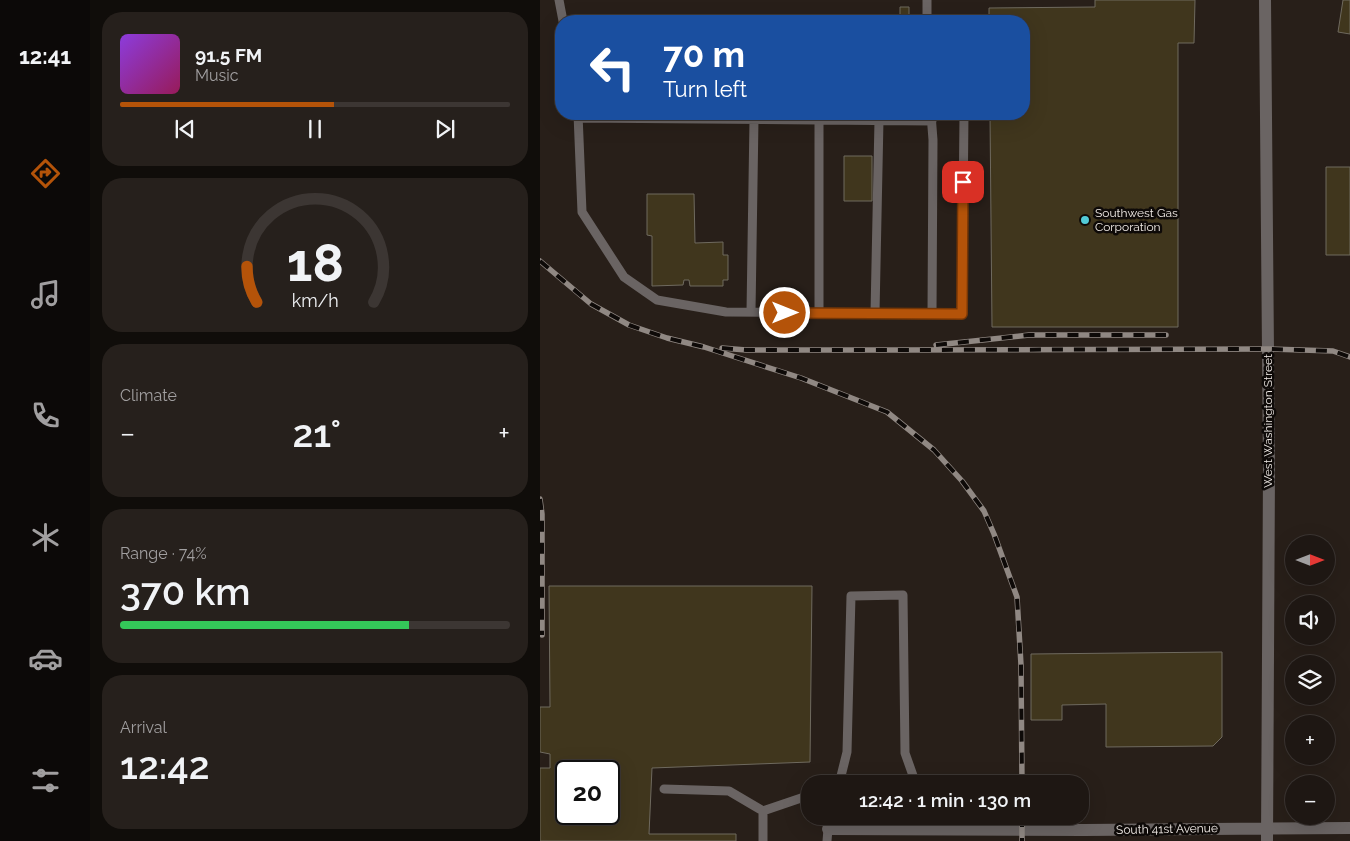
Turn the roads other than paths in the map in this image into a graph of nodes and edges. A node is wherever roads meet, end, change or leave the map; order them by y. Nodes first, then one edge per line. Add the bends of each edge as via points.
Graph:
1 (560, 0) edge
2 (927, 0) edge
3 (1265, 0) edge
4 (562, 15) edge
5 (927, 15) edge
6 (578, 120) edge
7 (754, 120) edge
8 (819, 120) joint
9 (879, 120) joint
10 (932, 120) edge
11 (964, 120) edge
12 (751, 312) junction
13 (819, 313) junction
14 (875, 313) junction
15 (932, 314) junction
16 (841, 775) edge
17 (913, 775) edge
18 (664, 788) dead end
19 (801, 798) edge
20 (763, 811) junction
21 (926, 825) edge
22 (1266, 828) junction
23 (1350, 828) edge
24 (927, 829) junction
25 (827, 835) edge
26 (763, 841) edge
27 (1267, 841) edge

1 - 4 lane
2 - 5 lane
3 - 22 street, West Washington Street via 1269,443
6 - 12 lane via 582,212 624,277 657,300 726,312
7 - 12 lane
8 - 9 lane
8 - 13 lane
9 - 14 lane
10 - 15 lane
11 - 15 lane via 962,314
12 - 13 lane
13 - 14 lane
14 - 15 lane
16 - 17 lane via 847,752 851,596 903,595 905,753
18 - 20 lane via 729,790
19 - 20 lane
20 - 26 lane
21 - 24 lane
22 - 23 street, South 41st Avenue
22 - 24 street, South 41st Avenue
22 - 27 street, West Washington Street
24 - 25 street, South 41st Avenue

